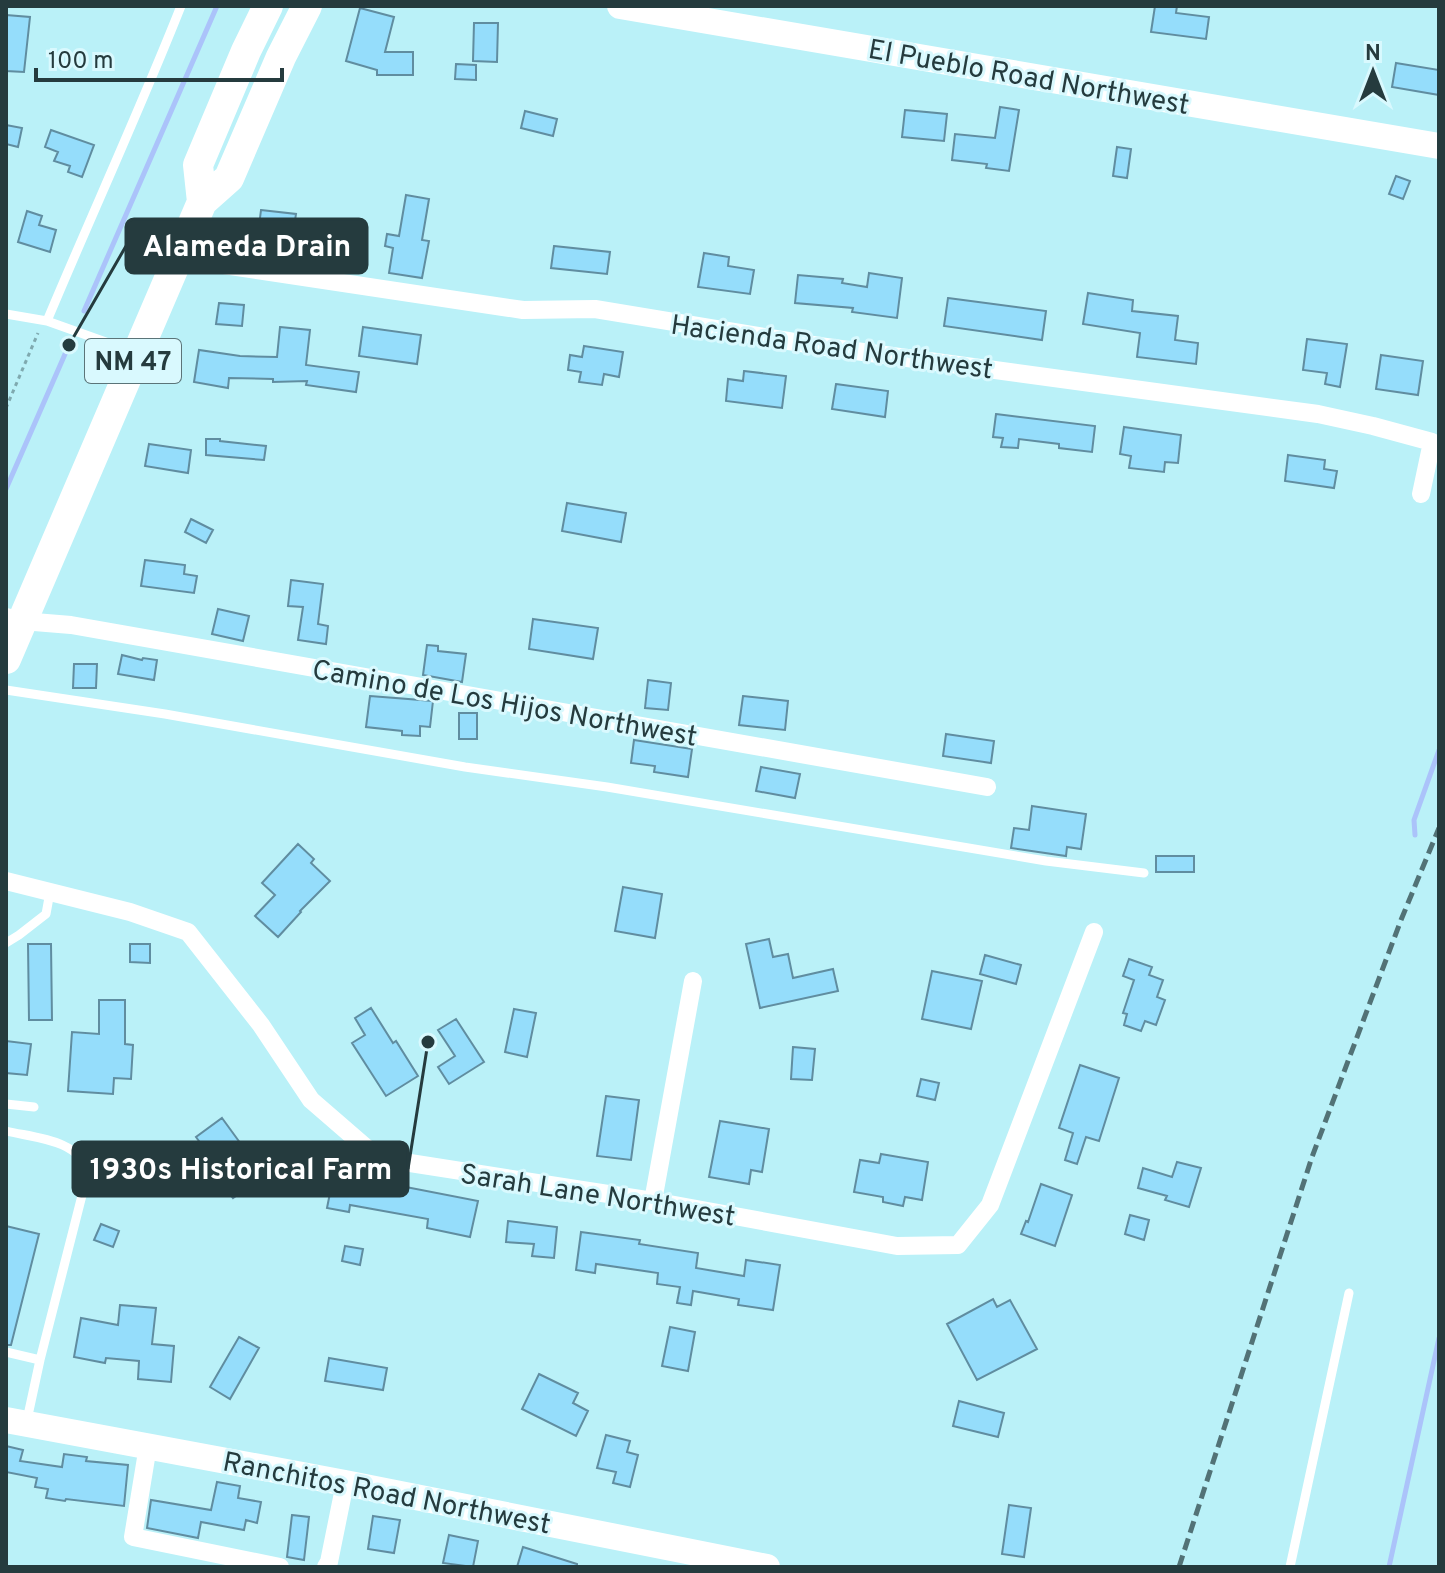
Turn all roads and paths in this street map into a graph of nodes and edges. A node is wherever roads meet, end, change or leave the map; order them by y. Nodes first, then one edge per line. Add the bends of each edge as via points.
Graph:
1 (181, 6) edge
2 (268, 6) edge
3 (307, 6) edge
4 (620, 6) edge
5 (1439, 146) edge
6 (202, 202) junction
7 (177, 258) junction
8 (6, 314) edge
9 (47, 321) junction
10 (36, 338) dead end
11 (136, 353) junction
12 (6, 408) edge
13 (1421, 494) dead end
14 (14, 619) edge
15 (6, 659) edge
16 (6, 690) edge
17 (987, 787) dead end
18 (1144, 873) dead end
19 (6, 881) edge
20 (50, 892) junction
21 (1094, 932) dead end
22 (6, 943) edge
23 (693, 981) dead end
24 (6, 1104) edge
25 (34, 1107) dead end
26 (6, 1131) edge
27 (653, 1201) junction
28 (1349, 1293) dead end
29 (6, 1352) edge
30 (40, 1360) junction
31 (16, 1422) edge
32 (148, 1446) junction
33 (345, 1483) junction
34 (280, 1567) edge
35 (326, 1567) edge
36 (767, 1567) edge
37 (1290, 1567) edge

1 - 9 lane
2 - 6 main road, NM 47 via 198,165
3 - 6 main road, NM 47 via 229,178
4 - 5 street, El Pueblo Road Northwest
6 - 7 main road, NM 47
7 - 11 main road, NM 47
7 - 13 street, Hacienda Road Northwest via 523,310 595,309 819,346 1318,414 1432,442
8 - 9 lane
9 - 11 lane
10 - 12 path
11 - 14 main road, NM 47
14 - 15 main road, NM 47
14 - 17 street, Camino de Los Hijos Northwest
16 - 18 lane
19 - 20 street, Sarah Lane Northwest
20 - 22 lane via 46,914
20 - 27 street, Sarah Lane Northwest via 188,932 311,1100 378,1158
21 - 27 street, Sarah Lane Northwest via 990,1205 958,1245 897,1246
23 - 27 street
24 - 25 lane
26 - 30 lane via 74,1151 88,1172
28 - 37 lane
29 - 30 lane
30 - 31 lane
31 - 32 street, Ranchitos Road Northwest
32 - 33 street, Ranchitos Road Northwest
32 - 34 street via 133,1537
33 - 35 street
33 - 36 street, Ranchitos Road Northwest

